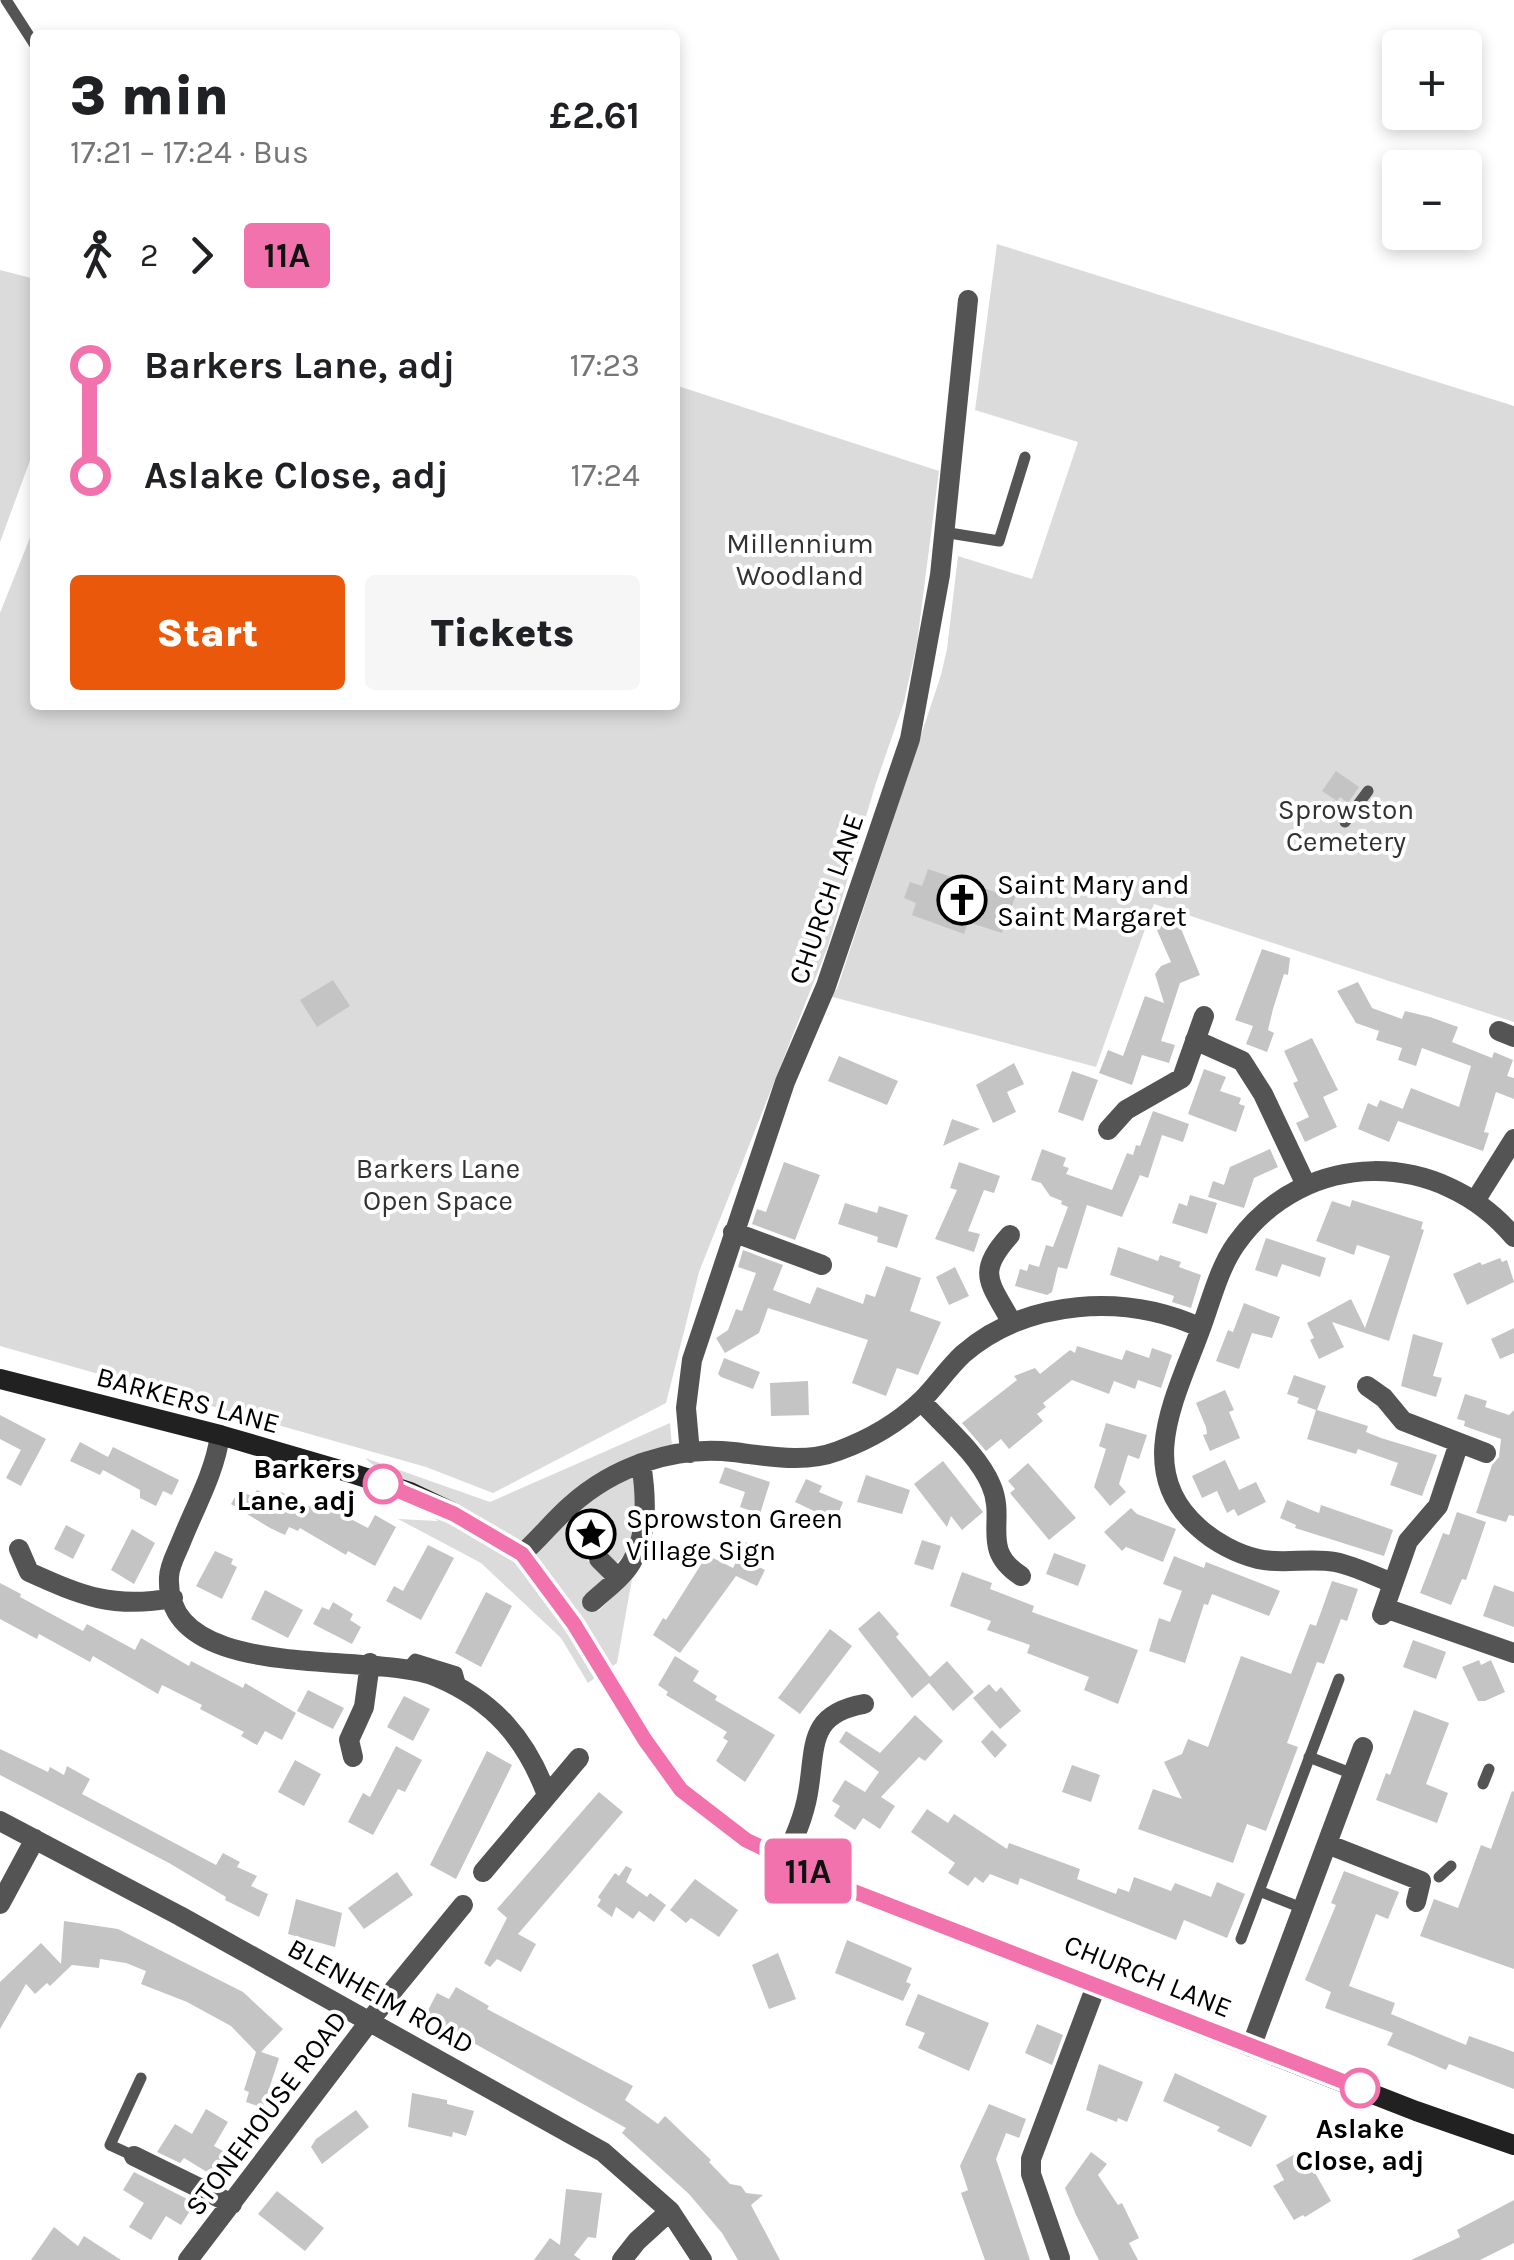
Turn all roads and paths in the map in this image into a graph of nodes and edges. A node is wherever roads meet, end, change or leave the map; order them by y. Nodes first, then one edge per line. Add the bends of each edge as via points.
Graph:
1 (6, 0) edge
2 (30, 36) edge
3 (968, 300) dead end
4 (1025, 457) dead end
5 (942, 532) junction
6 (1368, 791) dead end
7 (1345, 822) dead end
8 (1204, 1016) dead end
9 (1195, 1040) junction
10 (1108, 1130) dead end
11 (1514, 1140) edge
12 (1306, 1185) junction
13 (1476, 1201) junction
14 (733, 1232) junction
15 (1010, 1235) dead end
16 (1514, 1236) edge
17 (822, 1265) dead end
18 (1012, 1324) junction
19 (1200, 1328) junction
20 (0, 1379) edge
21 (1367, 1386) dead end
22 (921, 1401) junction
23 (220, 1435) junction
24 (1458, 1444) junction
25 (690, 1453) junction
26 (1486, 1453) dead end
27 (642, 1463) junction
28 (19, 1548) dead end
29 (522, 1554) junction
30 (599, 1558) dead end
31 (1020, 1576) dead end
32 (618, 1578) junction
33 (1393, 1583) junction
34 (172, 1598) junction
35 (592, 1602) dead end
36 (1514, 1654) edge
37 (370, 1664) junction
38 (1338, 1679) dead end
39 (864, 1704) dead end
40 (1364, 1747) dead end
41 (353, 1757) dead end
42 (1309, 1757) junction
43 (579, 1758) dead end
44 (1490, 1769) dead end
45 (1353, 1774) junction
46 (1483, 1784) dead end
47 (547, 1796) junction
48 (0, 1821) edge
49 (35, 1838) junction
50 (1327, 1844) junction
51 (784, 1860) junction
52 (484, 1872) dead end
53 (1259, 1891) junction
54 (1416, 1902) dead end
55 (0, 1904) edge
56 (463, 1905) dead end
57 (1302, 1908) junction
58 (1241, 1939) dead end
59 (1096, 1986) junction
60 (370, 2022) junction
61 (1251, 2047) junction
62 (141, 2078) dead end
63 (1514, 2145) edge
64 (134, 2156) joint
65 (232, 2204) junction
66 (670, 2211) junction
67 (1060, 2258) edge
68 (188, 2260) edge
69 (622, 2260) edge
70 (702, 2260) edge

1 - 2 lane
3 - 5 street, CHURCH LANE
4 - 5 lane via 999,541
5 - 14 street, CHURCH LANE via 910,739
6 - 7 lane
8 - 9 street
9 - 10 street via 1182,1078 1126,1110
9 - 12 street via 1242,1061
11 - 13 street
12 - 13 street via 1364,1171 1402,1172 1432,1178
12 - 19 street via 1287,1194 1236,1245
13 - 16 street
14 - 17 street
14 - 25 street, CHURCH LANE via 692,1360
15 - 18 street via 988,1266
18 - 19 street via 1079,1306 1155,1314
18 - 22 street via 961,1356
19 - 33 street via 1162,1456 1168,1487 1184,1514 1206,1535 1260,1560 1337,1562
20 - 23 street, BARKERS LANE
21 - 24 street via 1403,1421
22 - 25 street via 890,1427 832,1454
22 - 31 street via 984,1471 997,1503 997,1549
23 - 29 street, BARKERS LANE via 410,1492
23 - 34 street via 172,1564
24 - 26 street
24 - 33 street via 1438,1506 1408,1542
25 - 27 street
27 - 29 street via 587,1492
27 - 32 street via 647,1502 635,1556
28 - 34 street via 29,1572 85,1597 113,1603
29 - 51 street, CHURCH LANE via 681,1790
30 - 32 street
32 - 35 street
33 - 36 street via 1383,1611
34 - 37 street via 190,1626 231,1649 264,1658
37 - 41 street via 364,1706 349,1740
37 - 47 street via 436,1676 462,1690 512,1729
38 - 42 lane
39 - 51 street via 843,1708 818,1731 803,1814
40 - 45 street
42 - 45 lane
42 - 53 lane
43 - 47 street
44 - 46 lane
45 - 50 street
47 - 52 street
48 - 49 street, BLENHEIM ROAD
49 - 55 street
49 - 60 street, BLENHEIM ROAD
50 - 54 street via 1437,1875
50 - 57 street
51 - 59 street, CHURCH LANE
53 - 57 lane
53 - 58 lane
56 - 60 street, STONEHOUSE ROAD
57 - 61 street
59 - 61 street, CHURCH LANE
59 - 67 street via 1031,2160
60 - 65 street, STONEHOUSE ROAD
60 - 66 street, BLENHEIM ROAD via 602,2152
61 - 63 street, CHURCH LANE
62 - 64 lane via 110,2145
64 - 65 street
65 - 68 street, STONEHOUSE ROAD
66 - 69 street
66 - 70 street, BLENHEIM ROAD

